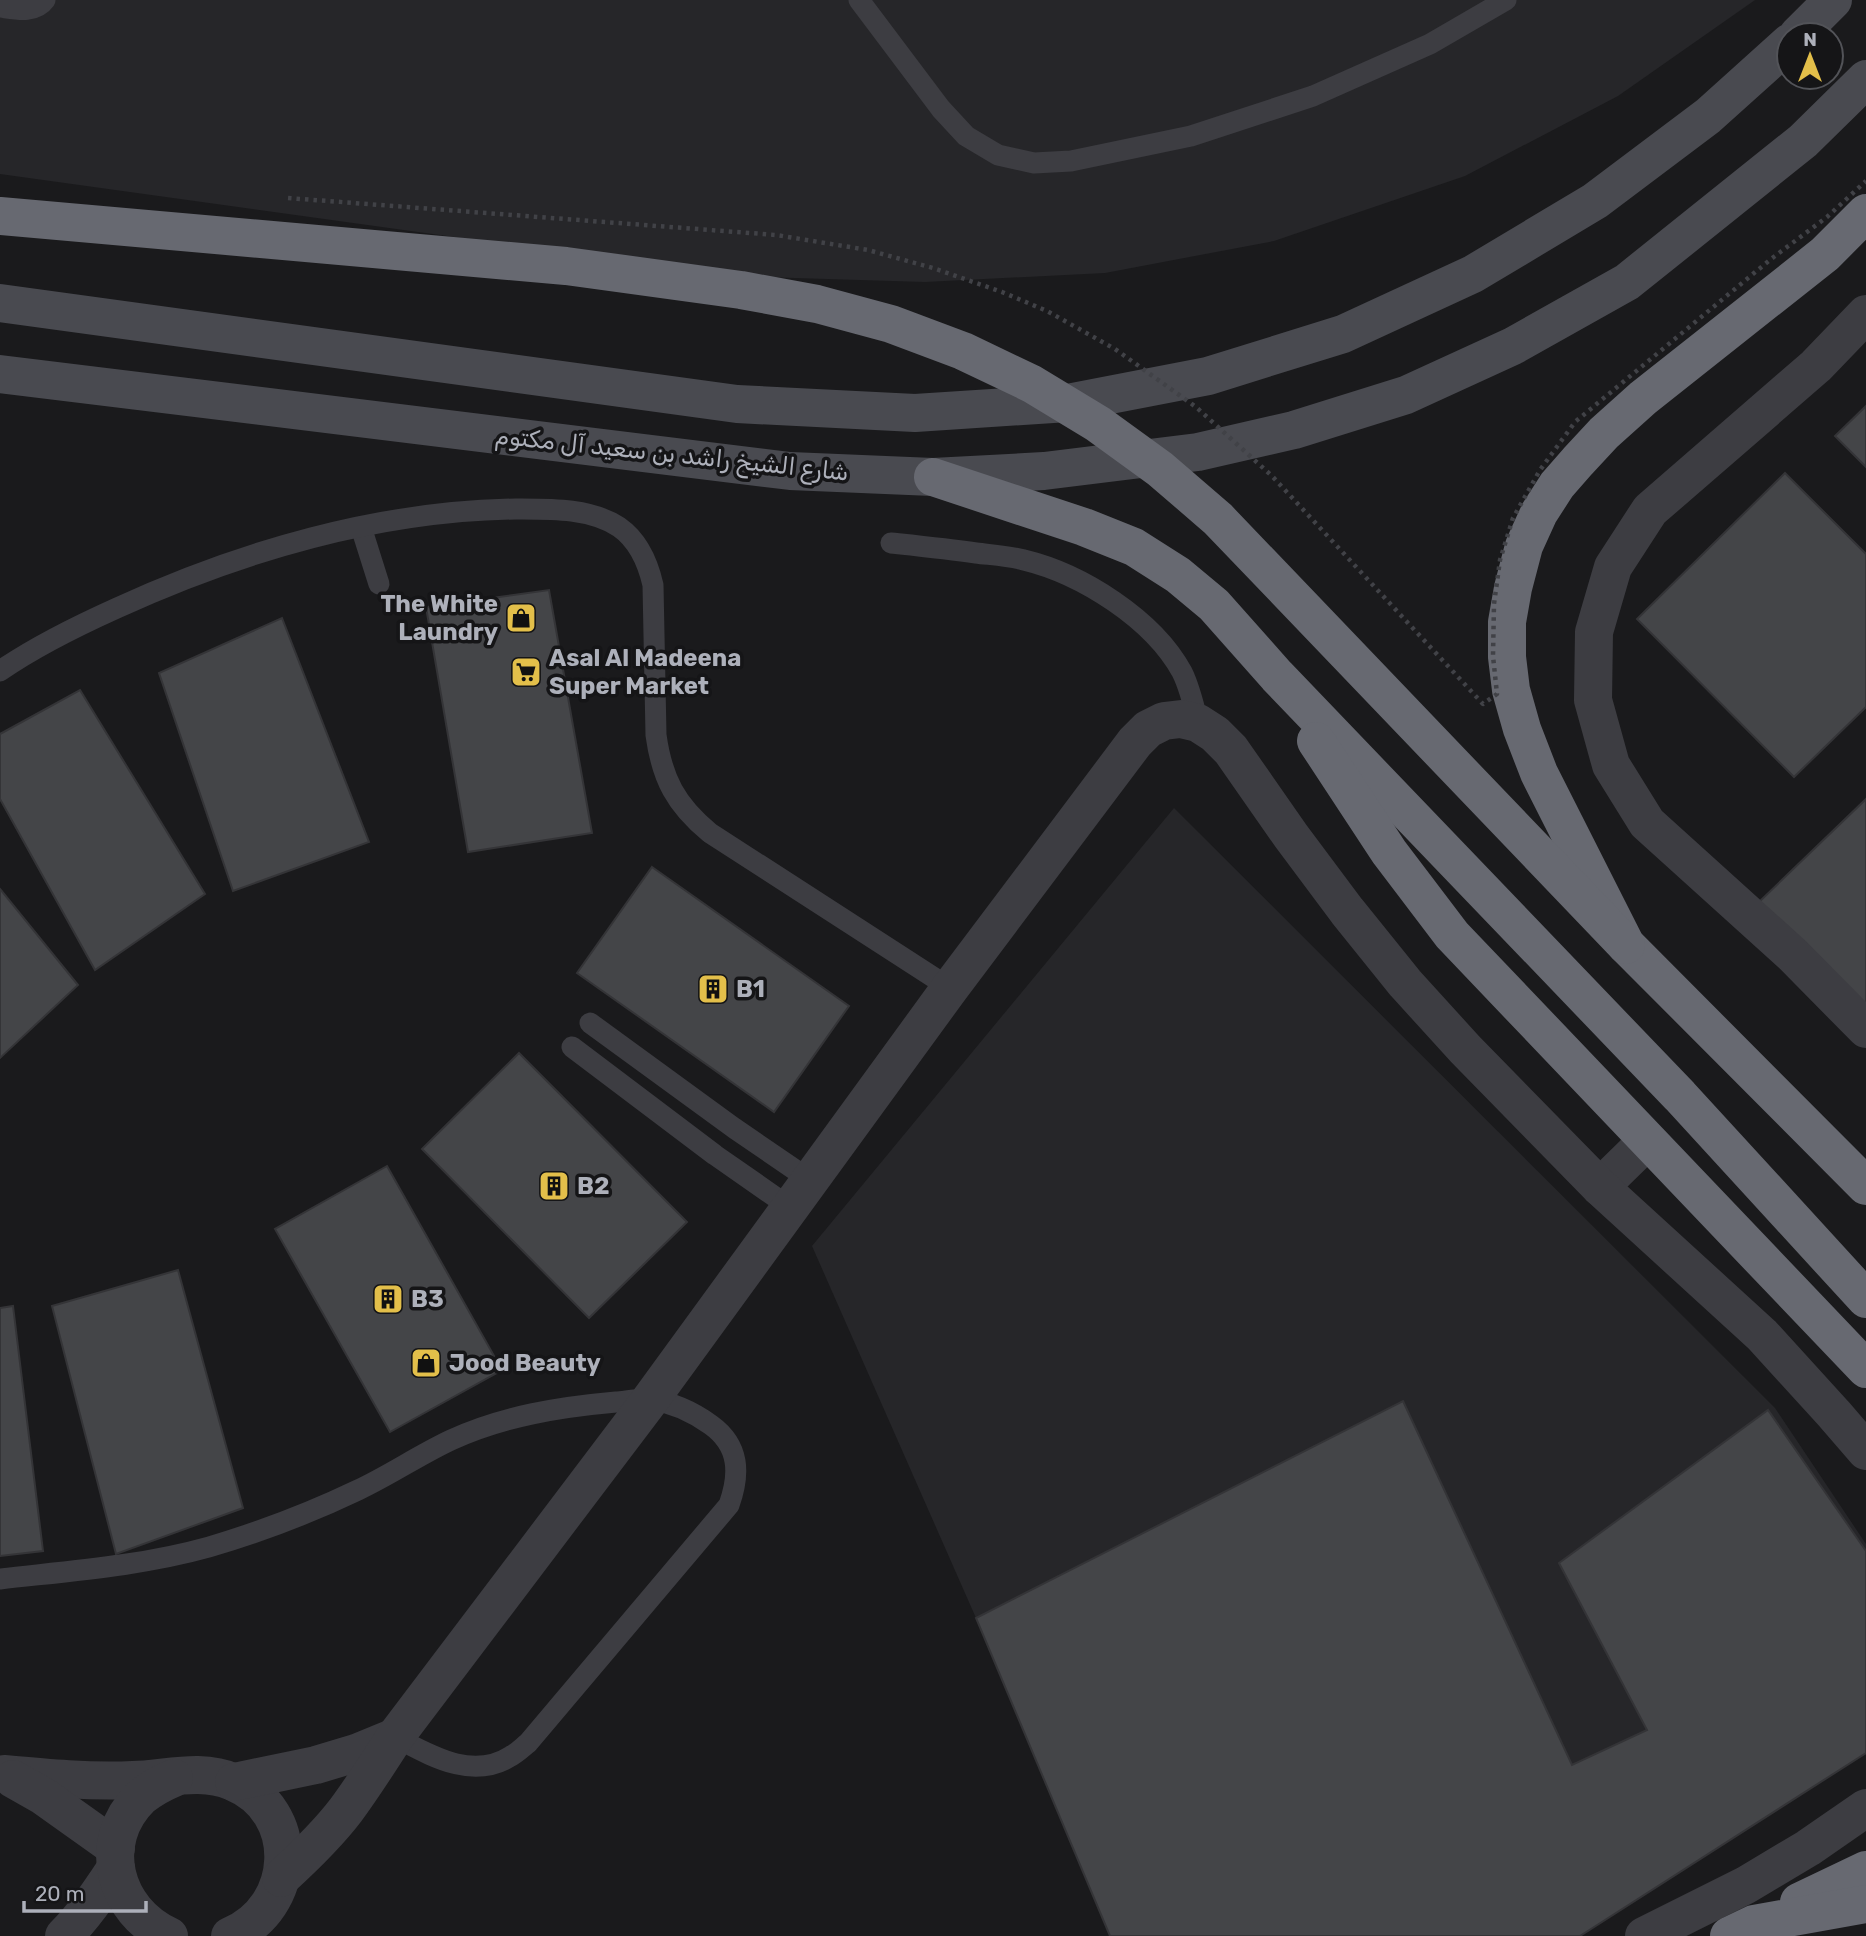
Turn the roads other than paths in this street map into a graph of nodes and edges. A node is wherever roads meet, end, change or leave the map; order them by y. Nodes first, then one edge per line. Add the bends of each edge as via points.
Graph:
1 (45, 0) edge
2 (859, 0) edge
3 (1506, 0) edge
4 (1833, 0) edge
5 (0, 7) edge
6 (1812, 21) edge
7 (1775, 56) edge
8 (1866, 79) edge
9 (1866, 213) edge
10 (0, 216) edge
11 (0, 303) edge
12 (1866, 314) edge
13 (0, 374) edge
14 (933, 477) junction
15 (361, 527) junction
16 (891, 543) dead end
17 (379, 584) dead end
18 (0, 671) edge
19 (1277, 676) junction
20 (1198, 723) junction
21 (1626, 945) junction
22 (950, 988) junction
23 (590, 1023) dead end
24 (1866, 1030) edge
25 (572, 1047) dead end
26 (1777, 1098) junction
27 (1647, 1141) junction
28 (1866, 1159) edge
29 (1866, 1186) edge
30 (1600, 1187) junction
31 (801, 1194) junction
32 (1866, 1299) edge
33 (1866, 1369) edge
34 (650, 1400) junction
35 (1866, 1451) edge
36 (0, 1579) edge
37 (394, 1737) junction
38 (2, 1773) edge
39 (176, 1778) junction
40 (234, 1782) junction
41 (1866, 1808) edge
42 (116, 1858) junction
43 (1866, 1870) edge
44 (282, 1878) junction
45 (1866, 1903) edge
46 (1742, 1930) edge
47 (64, 1936) edge
48 (169, 1936) edge
49 (230, 1936) edge
50 (1644, 1936) edge

1 - 5 lane via 30,9
2 - 3 lane via 966,136 998,155 1034,163 1071,161 1191,136 1313,96 1430,44
4 - 6 main road
7 - 11 main road via 1708,116 1595,201 1473,274 1343,334 1208,376 1068,403 915,413 737,404
8 - 14 main road, شارع الشيخ راشد بن سعيد آل مكتوم via 1802,141 1627,282 1513,346 1406,395 1294,430 1198,452 1044,471
9 - 21 highway, bridge via 1825,254 1604,433 1558,485 1524,546 1507,622 1511,690 1539,773
10 - 21 highway, bridge via 566,266 817,304 891,324 963,351 1032,384 1098,424 1218,519
12 - 24 street via 1816,366 1650,510 1613,567 1594,632 1593,700 1612,765 1647,823 1793,955
13 - 14 main road, شارع الشيخ راشد بن سعيد آل مكتوم via 790,471
14 - 19 highway via 1133,547 1214,605
15 - 17 lane
15 - 18 lane via 236,560 159,589 84,622
15 - 22 lane via 441,514 534,509 581,512 621,528 648,564 653,585 656,735 664,773 682,807 710,833
16 - 20 lane via 1022,559 1082,583 1127,612 1161,643 1189,688
19 - 27 highway via 1374,830 1452,935
19 - 32 highway via 1680,1096
20 - 22 street via 1164,721 1135,742
20 - 30 street via 1231,750 1405,983
21 - 26 highway
22 - 31 street
23 - 31 lane via 734,1128
25 - 31 lane via 715,1156
26 - 28 highway
26 - 29 highway
27 - 30 street
27 - 33 highway
30 - 35 street via 1762,1335
31 - 34 street
34 - 36 lane via 581,1405 494,1424 297,1517 208,1547 129,1565
34 - 37 street
34 - 37 lane via 686,1410 719,1431 731,1447 736,1466 736,1486 729,1505 528,1742 509,1757 487,1766 462,1766
37 - 40 street via 316,1766
37 - 44 street via 344,1812
38 - 39 street via 90,1780
38 - 42 street via 43,1796
39 - 40 street via 195,1774
39 - 42 street via 158,1785 129,1811
40 - 44 street via 250,1791 275,1821 282,1839
41 - 50 street via 1746,1885
42 - 47 street via 98,1896
42 - 48 street via 120,1886 129,1904 141,1919
43 - 46 highway
44 - 49 street via 264,1912
45 - 46 highway

